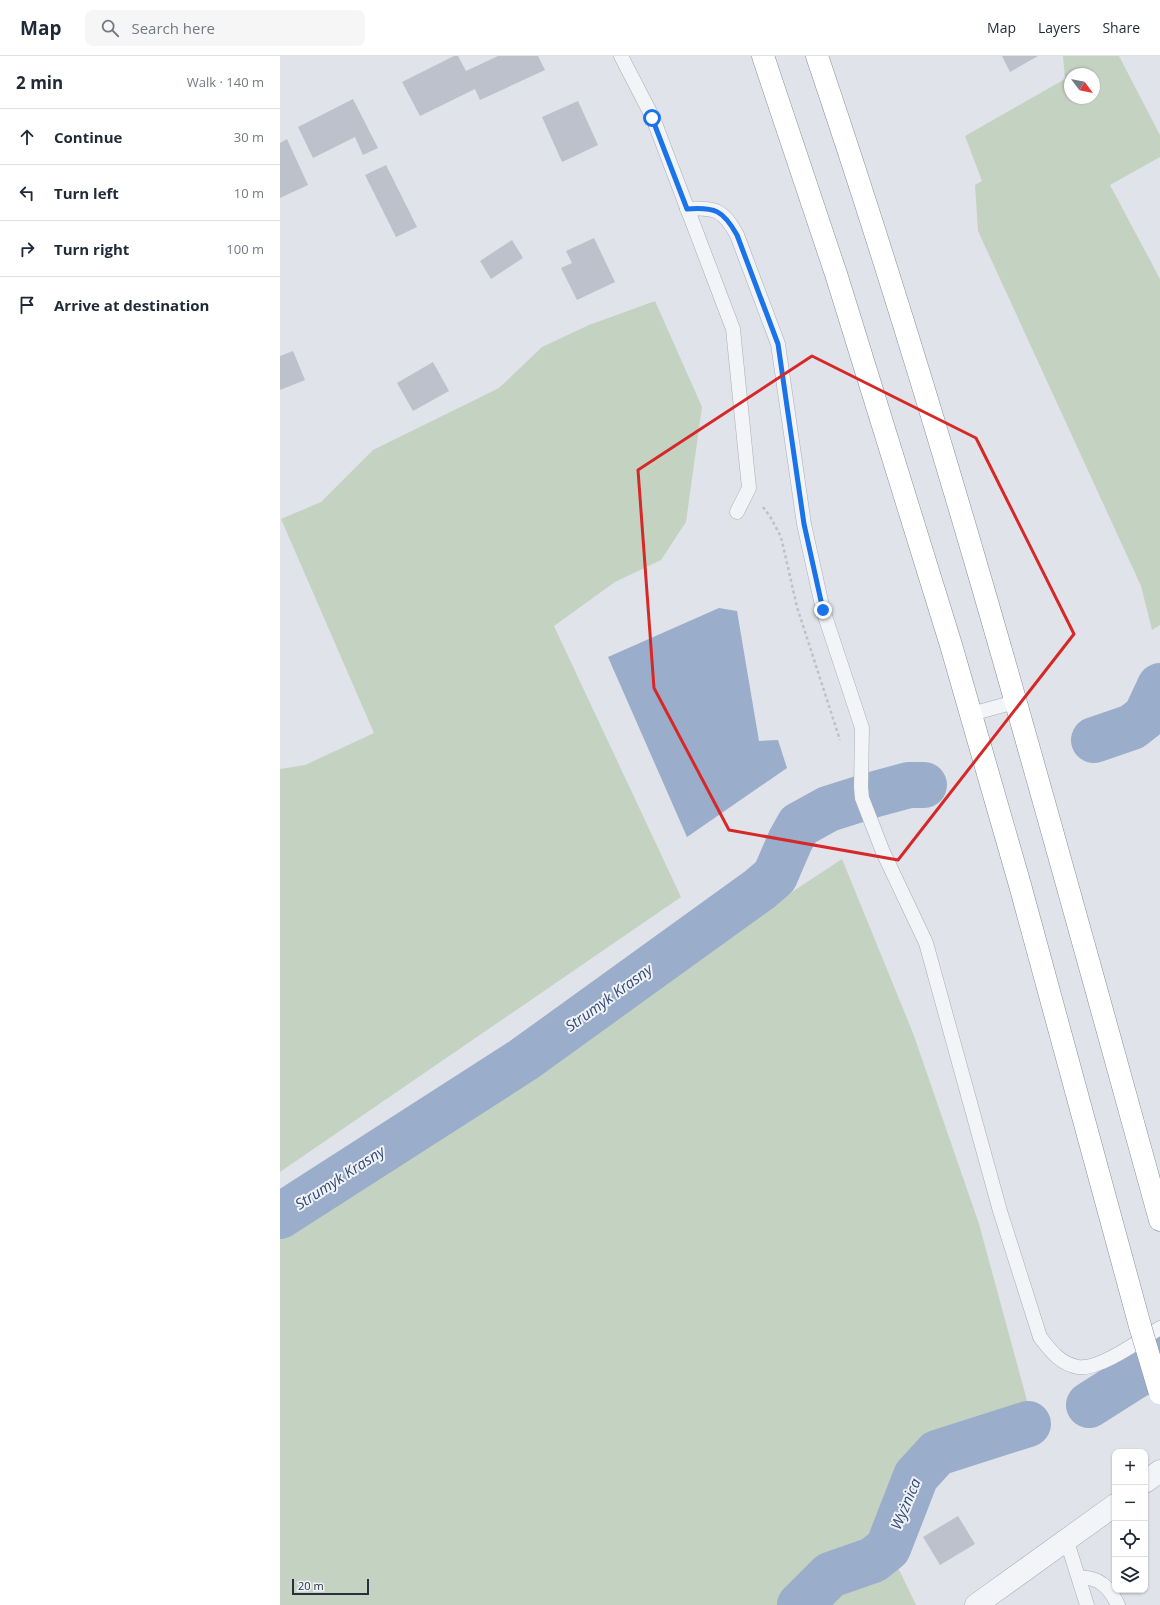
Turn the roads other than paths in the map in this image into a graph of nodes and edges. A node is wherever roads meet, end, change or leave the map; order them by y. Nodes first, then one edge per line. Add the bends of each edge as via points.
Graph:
1 (621, 56) edge
2 (763, 56) edge
3 (817, 56) edge
4 (687, 209) junction
5 (737, 512) dead end
6 (1016, 702) junction
7 (971, 714) junction
8 (1160, 1220) edge
9 (1150, 1327) edge
10 (1160, 1393) edge
11 (1160, 1471) edge
12 (1148, 1480) edge
13 (1112, 1506) edge
14 (1064, 1542) junction
15 (1079, 1578) junction
16 (976, 1605) edge
17 (1087, 1605) edge
18 (1118, 1605) edge

1 - 4 lane via 652,118
2 - 7 highway via 835,270
3 - 6 highway via 914,358
4 - 5 lane via 733,329 749,488
4 - 9 lane via 706,208 720,213 730,223 737,235 778,344 804,524 823,610 862,728 862,798 883,852 926,942 1000,1211 1040,1337 1053,1354 1079,1368 1111,1358
6 - 7 lane
6 - 8 highway
7 - 9 highway
9 - 10 highway, bridge
11 - 12 street
13 - 14 street
14 - 15 lane via 1069,1548
14 - 16 street
15 - 17 lane
15 - 18 lane via 1088,1577 1101,1582 1114,1596

